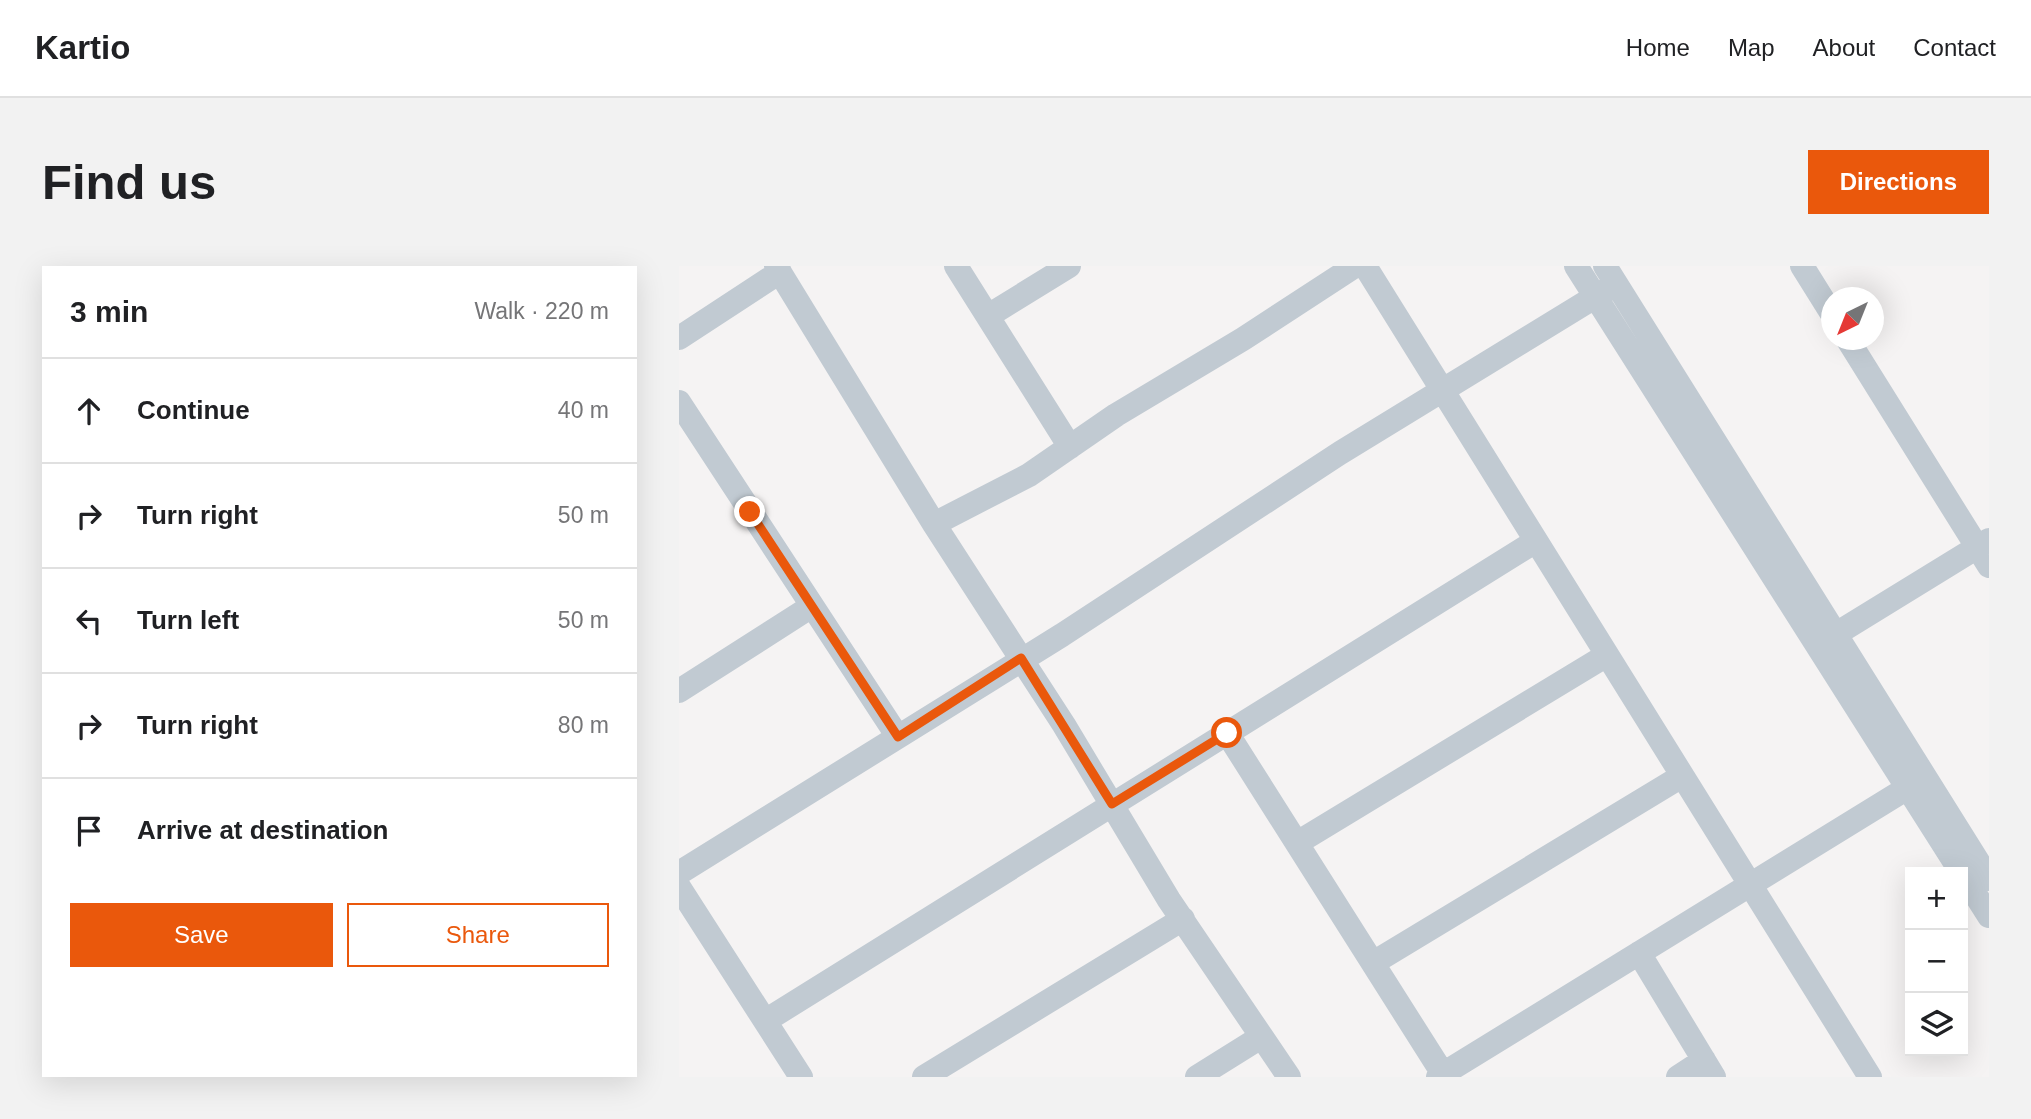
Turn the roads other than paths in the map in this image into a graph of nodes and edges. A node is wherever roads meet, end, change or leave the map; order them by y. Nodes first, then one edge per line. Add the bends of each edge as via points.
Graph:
1 (956, 266) edge
2 (1069, 266) edge
3 (1355, 266) edge
4 (1365, 266) edge
5 (1576, 266) edge
6 (1802, 266) edge
7 (778, 269) edge
8 (1605, 282) edge
9 (1821, 296) edge
10 (988, 316) junction
11 (679, 338) edge
12 (1854, 350) edge
13 (1442, 390) junction
14 (679, 402) edge
15 (1070, 447) junction
16 (934, 524) junction
17 (1536, 541) junction
18 (1985, 551) edge
19 (812, 606) junction
20 (1836, 634) junction
21 (1607, 655) junction
22 (1021, 658) junction
23 (679, 691) edge
24 (1227, 733) junction
25 (898, 737) junction
26 (1682, 776) junction
27 (1916, 783) junction
28 (1112, 804) junction
29 (1297, 843) junction
30 (1958, 867) edge
31 (679, 873) edge
32 (1989, 879) edge
33 (1968, 883) edge
34 (1750, 885) junction
35 (679, 887) edge
36 (1989, 916) edge
37 (1183, 919) junction
38 (1639, 953) junction
39 (1373, 963) junction
40 (765, 1021) junction
41 (1261, 1037) junction
42 (1709, 1069) edge
43 (1441, 1075) edge
44 (801, 1077) edge
45 (924, 1077) edge
46 (1197, 1077) edge
47 (1289, 1077) edge
48 (1678, 1077) edge
49 (1870, 1077) edge

1 - 10 street
2 - 10 street
3 - 15 street
4 - 13 street
5 - 8 street
6 - 9 street
7 - 11 street
7 - 16 street
8 - 13 street
8 - 20 street
8 - 27 street
10 - 15 street
12 - 18 street
13 - 17 street
13 - 22 street
14 - 19 street
15 - 16 street via 1029,475
16 - 22 street
17 - 21 street
17 - 24 street
18 - 20 street
19 - 23 street
19 - 25 street
20 - 27 street
21 - 26 street
21 - 29 street
22 - 25 street
22 - 28 street
24 - 28 street
24 - 29 street
25 - 31 street
26 - 34 street
26 - 39 street
27 - 30 street
27 - 32 street
27 - 34 street
28 - 37 street
28 - 40 street
29 - 39 street
33 - 36 street
34 - 38 street
34 - 49 street
35 - 40 street
37 - 41 street
37 - 45 street
38 - 42 street
38 - 43 street
39 - 43 street
40 - 44 street
41 - 46 street
41 - 47 street
42 - 48 street

